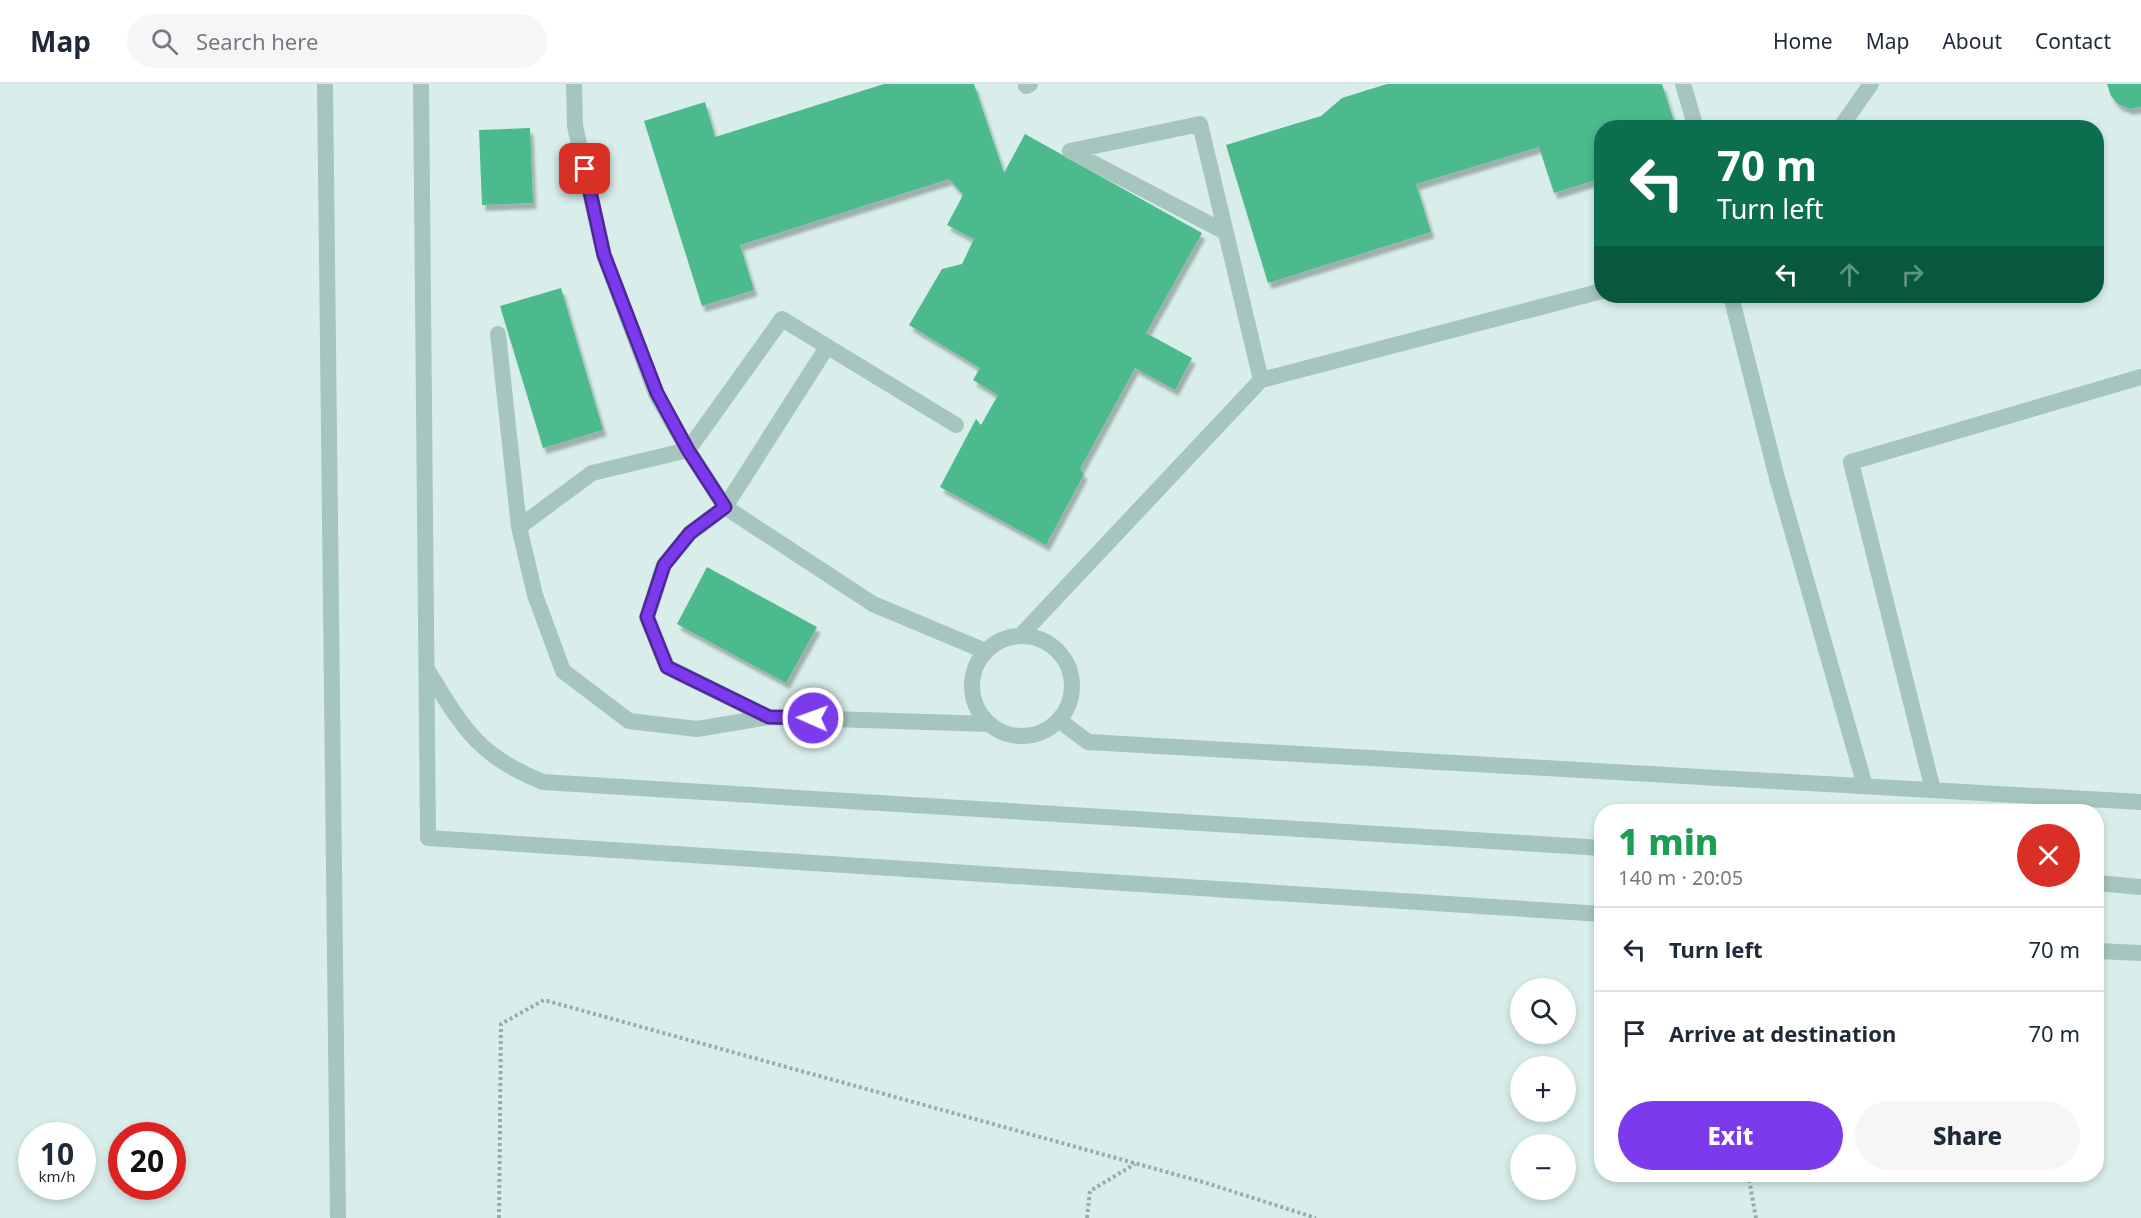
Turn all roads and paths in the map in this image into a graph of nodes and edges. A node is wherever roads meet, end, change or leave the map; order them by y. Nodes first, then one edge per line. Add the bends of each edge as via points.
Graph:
1 (325, 84) edge
2 (421, 84) edge
3 (574, 84) edge
4 (1683, 84) edge
5 (1871, 84) edge
6 (1694, 120) edge
7 (1846, 120) edge
8 (1225, 232) junction
9 (1594, 293) edge
10 (1733, 303) edge
11 (498, 334) dead end
12 (827, 347) junction
13 (2141, 377) edge
14 (1261, 380) junction
15 (956, 425) dead end
16 (688, 450) junction
17 (725, 507) junction
18 (519, 527) junction
19 (1021, 635) junction
20 (986, 651) junction
21 (428, 672) junction
22 (769, 717) junction
23 (1060, 721) junction
24 (989, 724) junction
25 (1865, 786) junction
26 (1933, 790) junction
27 (2141, 802) edge
28 (1594, 848) edge
29 (2104, 884) edge
30 (2141, 887) edge
31 (1594, 913) edge
32 (2104, 951) edge
33 (2141, 953) edge
34 (1136, 1164) junction
35 (1749, 1182) edge
36 (338, 1218) edge
37 (499, 1218) edge
38 (1087, 1218) edge
39 (1316, 1218) edge
40 (1756, 1218) edge

1 - 36 street
2 - 21 street
3 - 16 street via 575,126 604,255 657,393
4 - 6 street
5 - 7 street
8 - 8 street via 1200,123 1070,151 1204,221
8 - 14 street
9 - 14 street
10 - 25 street via 1777,478
11 - 18 street
12 - 15 street
12 - 16 street via 782,319
12 - 17 street
13 - 26 street via 1851,462
14 - 19 street
16 - 17 street
16 - 18 street via 592,473
17 - 20 street via 873,604
17 - 22 street via 690,533 664,565 647,617 667,667
18 - 22 street via 535,595 563,671 629,721 697,729
19 - 20 street via 996,643
19 - 23 street via 1054,646 1072,674 1069,707
20 - 24 street via 972,680 973,696
21 - 28 street via 473,739 517,772 543,782
21 - 31 street via 428,838
22 - 24 street
23 - 24 street via 1047,731 1017,737
23 - 25 street via 1088,742
25 - 26 street
26 - 27 street
29 - 30 street
32 - 33 street
34 - 37 path via 544,1000 501,1024
34 - 38 path via 1090,1191
34 - 39 path
35 - 40 path

